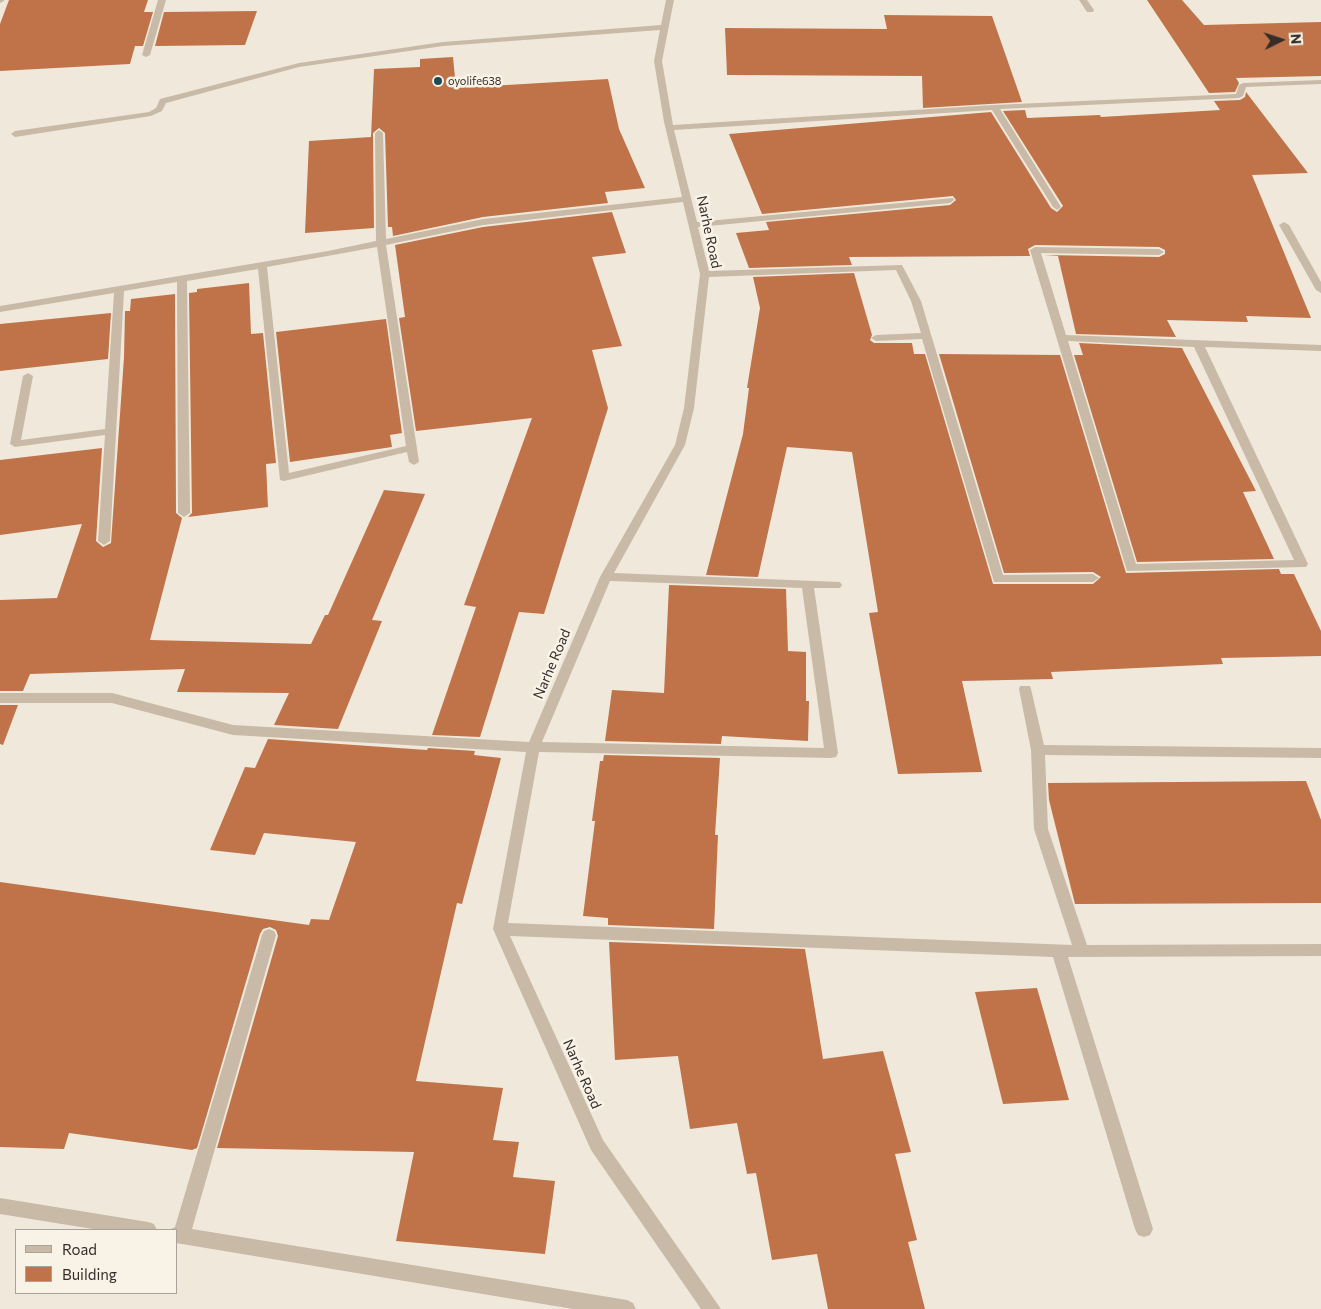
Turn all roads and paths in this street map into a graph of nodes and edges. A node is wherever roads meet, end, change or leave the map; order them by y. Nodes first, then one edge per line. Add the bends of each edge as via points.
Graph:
1 (162, 0) edge
2 (670, 0) edge
3 (1082, 0) edge
4 (1090, 10) dead end
5 (664, 27) junction
6 (146, 55) dead end
7 (1321, 82) edge
8 (994, 107) junction
9 (670, 128) junction
10 (379, 133) dead end
11 (15, 134) dead end
12 (687, 199) junction
13 (950, 200) dead end
14 (1058, 207) dead end
15 (693, 225) junction
16 (1284, 225) dead end
17 (381, 242) junction
18 (1159, 252) dead end
19 (262, 265) junction
20 (705, 274) junction
21 (182, 279) junction
22 (119, 289) junction
23 (1321, 290) edge
24 (0, 309) edge
25 (926, 336) junction
26 (876, 338) dead end
27 (1062, 338) junction
28 (1198, 344) junction
29 (1321, 348) edge
30 (28, 376) dead end
31 (112, 431) junction
32 (412, 448) junction
33 (414, 462) dead end
34 (184, 513) dead end
35 (104, 541) dead end
36 (606, 577) junction
37 (1093, 578) dead end
38 (807, 584) junction
39 (836, 585) dead end
40 (1025, 689) dead end
41 (0, 698) edge
42 (532, 747) junction
43 (1038, 750) junction
44 (1321, 753) edge
45 (500, 929) junction
46 (269, 934) dead end
47 (1081, 949) junction
48 (1321, 950) edge
49 (1059, 951) junction
50 (0, 1206) edge
51 (142, 1229) edge
52 (1144, 1229) dead end
53 (179, 1235) edge
54 (627, 1309) edge
55 (712, 1309) edge

1 - 6 street
2 - 5 street, Narhe Road
3 - 4 street
5 - 9 street, Narhe Road via 658,61
5 - 11 street via 443,44 299,64 163,101 151,114
7 - 8 street via 1243,86 1240,96
8 - 9 street
8 - 14 street
9 - 12 street, Narhe Road
10 - 17 street
12 - 15 street, Narhe Road
12 - 17 street via 483,222
13 - 15 street
15 - 20 street, Narhe Road
16 - 23 street
17 - 19 street
17 - 32 street
18 - 27 street via 1035,250
19 - 21 street
19 - 32 street via 284,478
20 - 25 street via 899,267 916,301
20 - 36 street, Narhe Road via 689,408 680,445
21 - 22 street
21 - 34 street
22 - 24 street
22 - 31 street
25 - 26 street
25 - 37 street via 998,579
27 - 28 street
27 - 28 street via 1131,568 1302,564
28 - 29 street
30 - 31 street via 15,444
31 - 35 street
32 - 33 street
36 - 38 street
36 - 42 street, Narhe Road
38 - 39 street
38 - 42 street via 831,753
40 - 43 street
41 - 42 street via 112,698 233,730
42 - 45 street, Narhe Road
43 - 44 street
43 - 47 street via 1041,829
45 - 49 street
45 - 55 street, Narhe Road via 597,1145
46 - 53 street
47 - 48 street
47 - 49 street
49 - 52 street
50 - 51 street
53 - 54 street

